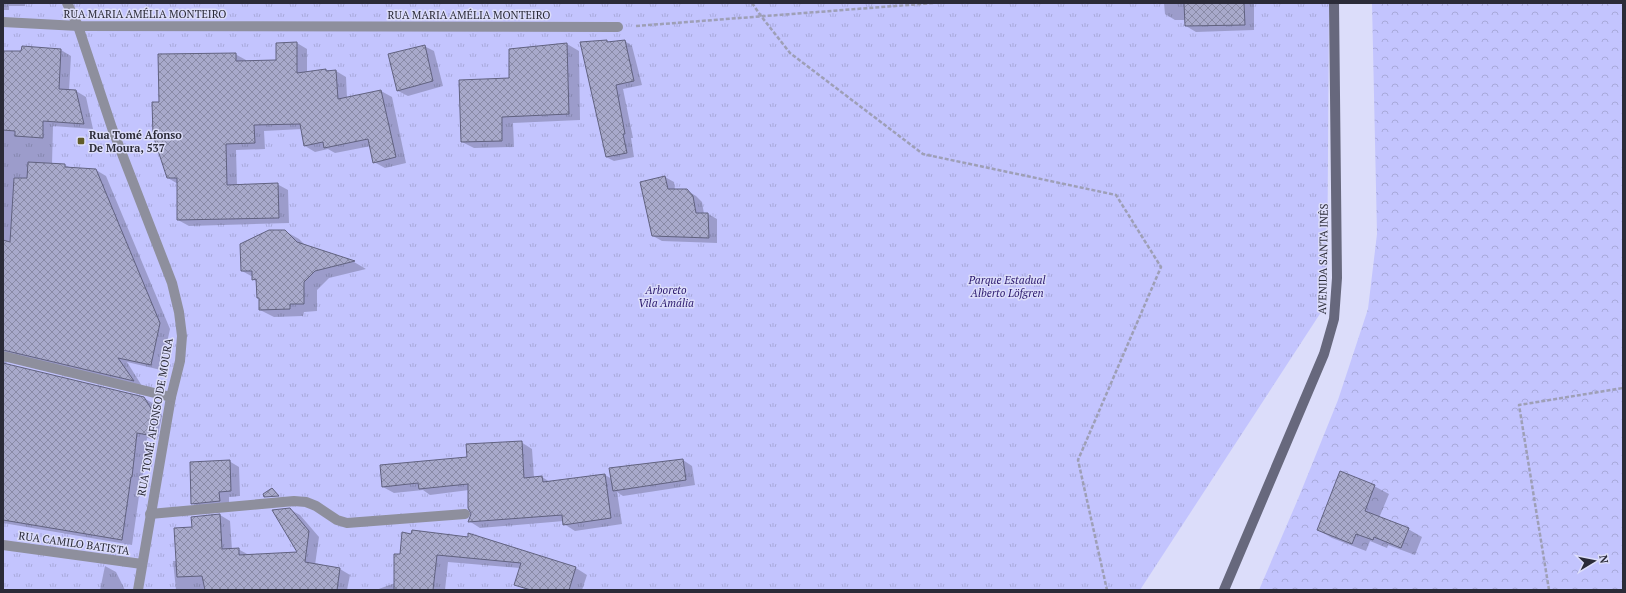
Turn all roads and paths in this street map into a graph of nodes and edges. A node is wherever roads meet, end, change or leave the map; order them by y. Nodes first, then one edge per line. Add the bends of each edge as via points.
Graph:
1 (67, 3) edge
2 (752, 3) edge
3 (934, 3) edge
4 (1334, 3) edge
5 (761, 16) junction
6 (3, 22) edge
7 (78, 26) junction
8 (618, 27) joint
9 (3, 356) edge
10 (1623, 388) edge
11 (171, 397) junction
12 (150, 514) junction
13 (465, 514) dead end
14 (3, 545) edge
15 (142, 564) junction
16 (138, 590) edge
17 (1107, 590) edge
18 (1224, 590) edge
19 (1549, 590) edge

1 - 7 street, RUA TOMÉ AFONSO DE MOURA
2 - 5 path
3 - 5 path
4 - 18 main road, AVENIDA SANTA INÊS via 1337,278 1334,319 1324,354
5 - 8 path
5 - 17 path via 790,53 923,154 1116,195 1161,267 1078,460
6 - 7 street, RUA MARIA AMÉLIA MONTEIRO
7 - 8 street, RUA MARIA AMÉLIA MONTEIRO
7 - 11 street, RUA TOMÉ AFONSO DE MOURA via 110,121 172,283 182,336 180,361
9 - 11 street
10 - 19 path via 1519,405
11 - 12 street, RUA TOMÉ AFONSO DE MOURA
12 - 13 street via 294,501 316,506 337,520 347,523
12 - 15 street, RUA TOMÉ AFONSO DE MOURA
14 - 15 street, RUA CAMILO BATISTA
15 - 16 street, RUA TOMÉ AFONSO DE MOURA

